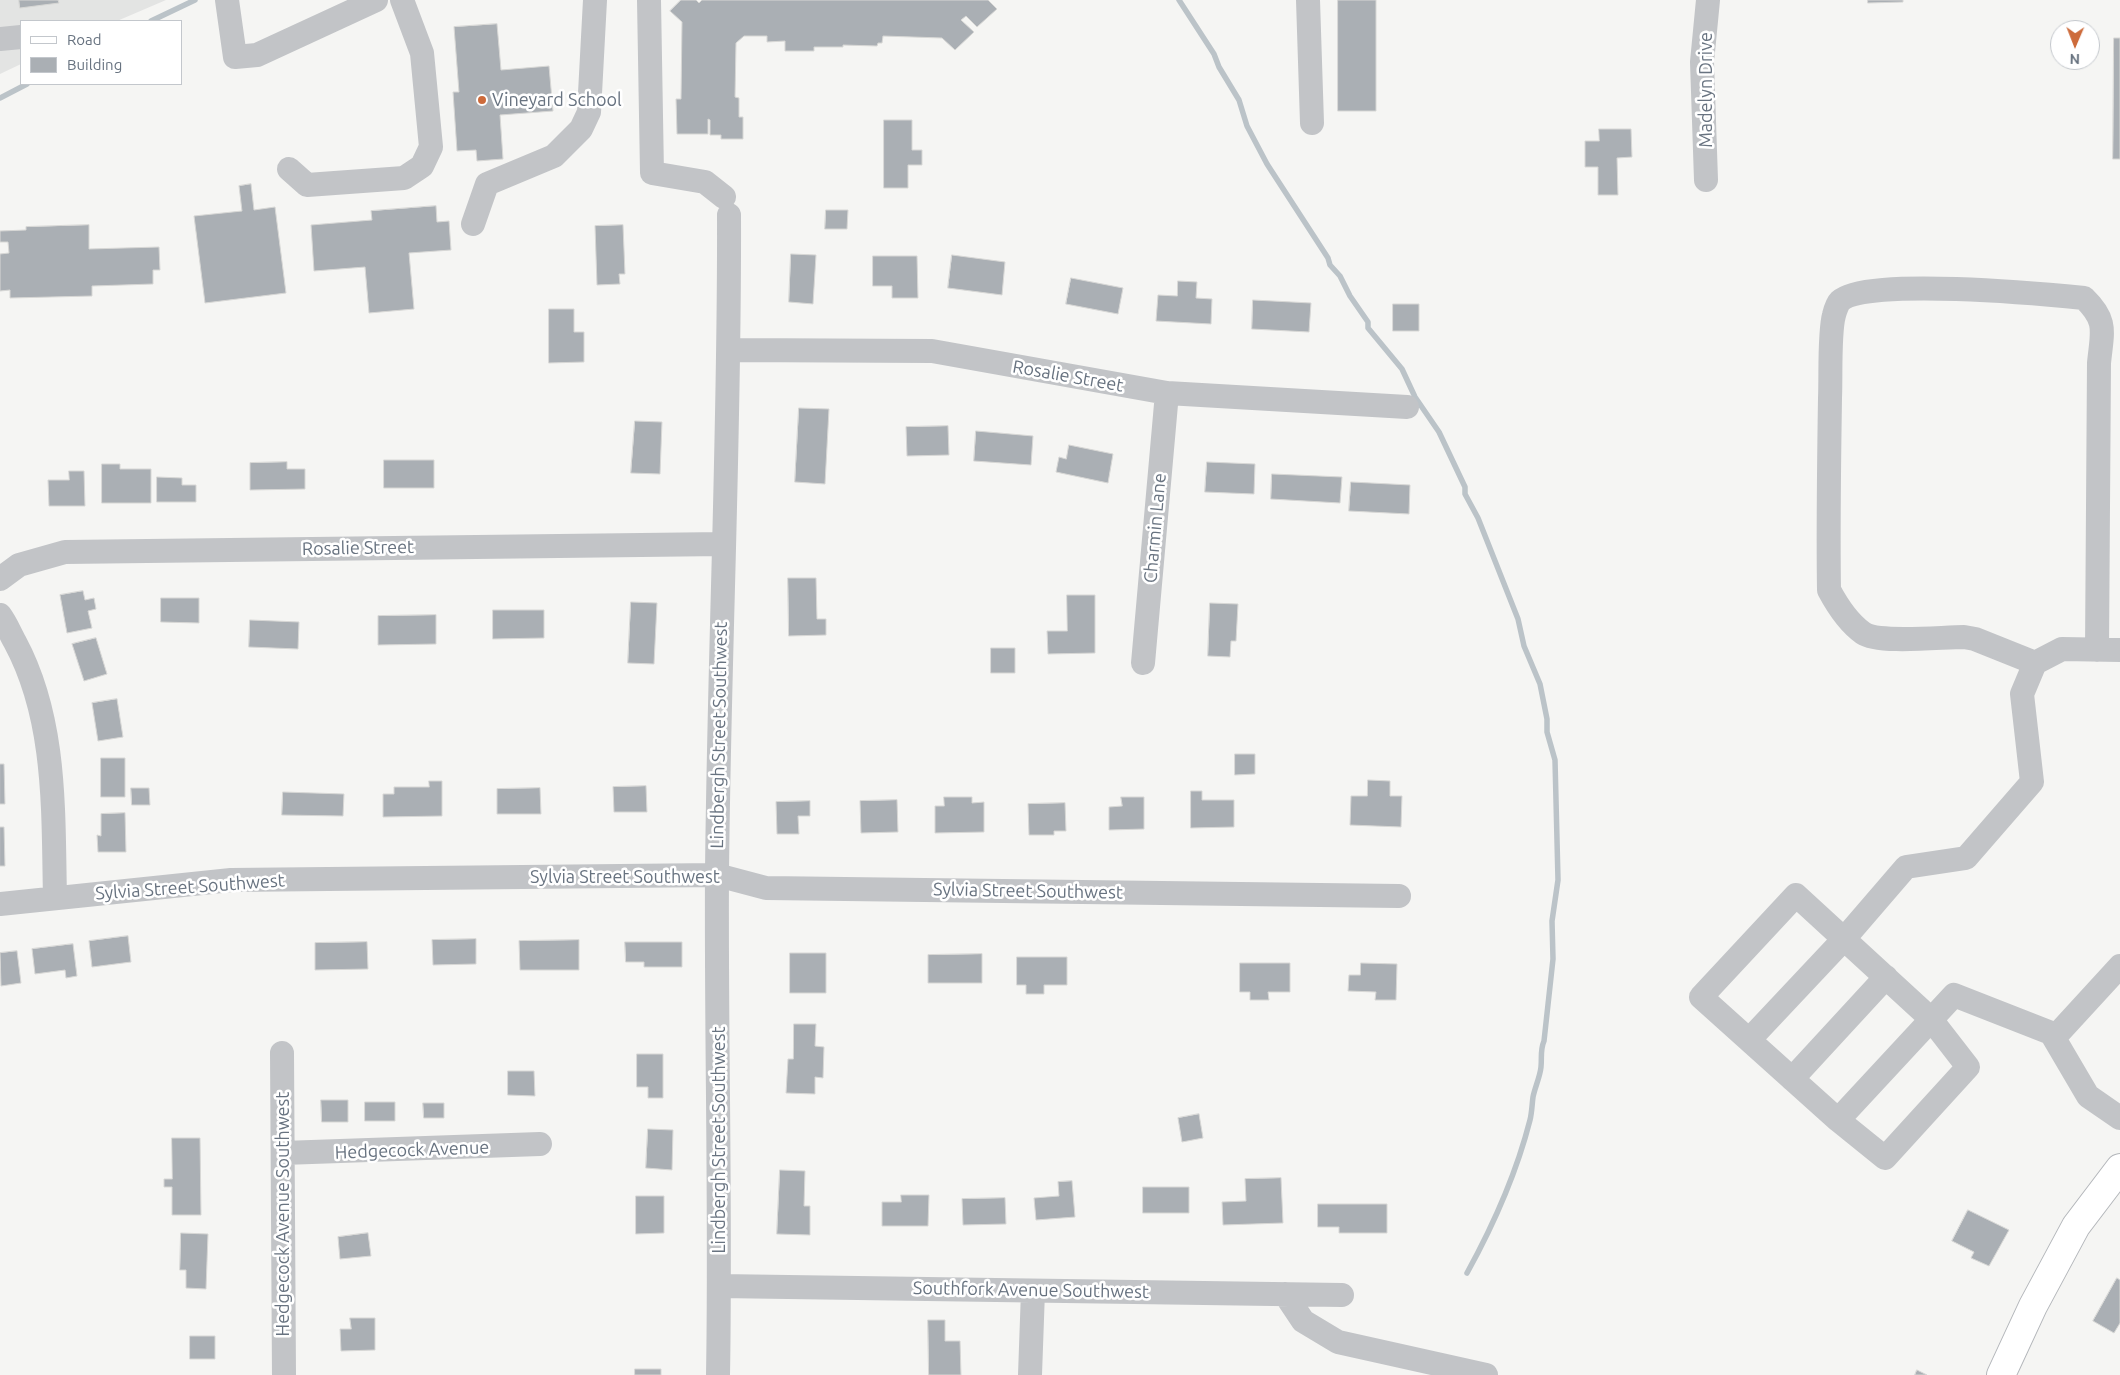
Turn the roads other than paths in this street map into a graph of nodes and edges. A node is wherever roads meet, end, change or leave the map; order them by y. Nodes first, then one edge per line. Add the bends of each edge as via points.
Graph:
1 (227, 0) edge
2 (376, 0) edge
3 (402, 0) edge
4 (595, 0) edge
5 (649, 0) edge
6 (1308, 0) edge
7 (1708, 0) edge
8 (20, 37) edge
9 (0, 39) edge
10 (1312, 123) dead end
11 (289, 169) dead end
12 (1706, 180) dead end
13 (473, 224) dead end
14 (730, 350) junction
15 (1167, 394) junction
16 (1407, 407) dead end
17 (723, 544) junction
18 (0, 579) edge
19 (0, 615) edge
20 (2097, 650) junction
21 (2120, 650) edge
22 (1143, 663) dead end
23 (2035, 663) junction
24 (717, 875) junction
25 (1399, 896) dead end
26 (56, 898) junction
27 (0, 904) edge
28 (1844, 939) junction
29 (2120, 966) edge
30 (1886, 977) junction
31 (1930, 1018) junction
32 (2054, 1038) junction
33 (1749, 1040) junction
34 (282, 1053) dead end
35 (1792, 1079) junction
36 (2120, 1118) edge
37 (1838, 1120) junction
38 (540, 1144) dead end
39 (283, 1153) junction
40 (2120, 1168) edge
41 (720, 1286) junction
42 (1033, 1291) junction
43 (1285, 1294) junction
44 (1342, 1295) dead end
45 (284, 1375) edge
46 (718, 1375) edge
47 (1030, 1375) edge
48 (1486, 1375) edge
49 (2001, 1375) edge

1 - 2 street via 235,57 257,55
3 - 11 street via 422,53 431,147 422,166 404,178 307,185
4 - 13 street via 589,112 581,129 554,156 487,184
5 - 14 street, Lindbergh Street Southwest via 652,173 705,182 727,206
6 - 10 street
7 - 12 street, Madelyn Drive via 1702,62
8 - 9 street
14 - 15 street, Rosalie Street via 932,351
14 - 17 street, Lindbergh Street Southwest
15 - 16 street, Rosalie Street
15 - 22 street, Charmin Lane
17 - 18 street, Rosalie Street via 64,552 19,565
17 - 24 street, Lindbergh Street Southwest
19 - 26 street via 26,662 39,699 51,779
20 - 21 street
20 - 23 street via 2062,649
20 - 23 street via 2102,327 2098,311 2084,298 1960,288 1915,288 1850,296 1840,301 1834,315 1831,381 1828,590 1864,634 1885,640 1964,637
23 - 28 street via 2022,694 2032,782 1966,858 1906,867
24 - 25 street, Sylvia Street Southwest via 766,888
24 - 26 street, Sylvia Street Southwest via 231,880
24 - 41 street, Lindbergh Street Southwest
26 - 27 street, Sylvia Street Southwest
28 - 30 street
28 - 33 street
28 - 33 street via 1796,895 1701,997
29 - 32 street
30 - 31 street
30 - 35 street
31 - 32 street via 1954,995 2051,1033
31 - 37 street
31 - 37 street via 1968,1067 1885,1158
32 - 36 street via 2088,1096
33 - 35 street
34 - 39 street, Hedgecock Avenue Southwest
35 - 37 street
38 - 39 street, Hedgecock Avenue
39 - 45 street, Hedgecock Avenue Southwest
40 - 49 main road via 2076,1226
41 - 42 street, Southfork Avenue Southwest
41 - 46 street, Lindbergh Street Southwest
42 - 43 street, Southfork Avenue Southwest
42 - 47 street
43 - 44 street, Southfork Avenue Southwest
43 - 48 street via 1303,1321 1338,1342

